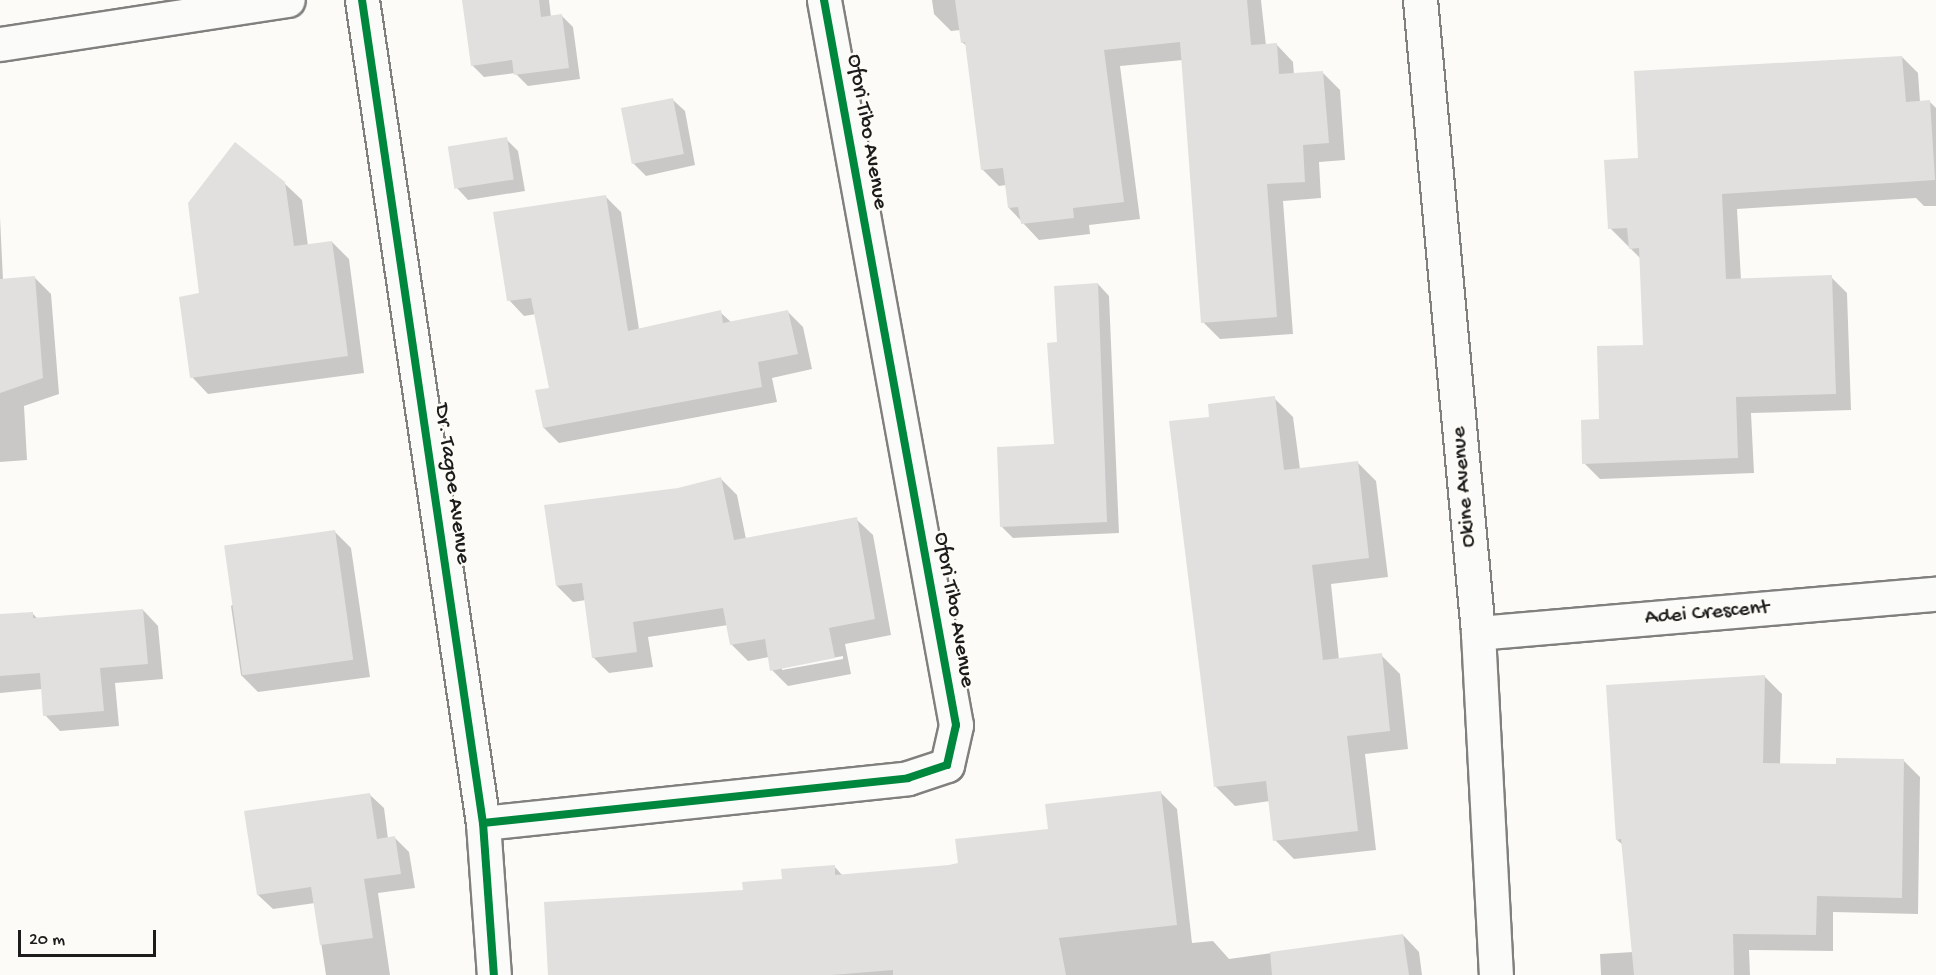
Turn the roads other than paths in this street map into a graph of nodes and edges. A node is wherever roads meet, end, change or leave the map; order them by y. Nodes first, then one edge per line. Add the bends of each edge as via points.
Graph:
1 (288, 0) edge
2 (362, 0) edge
3 (824, 0) edge
4 (1420, 0) edge
5 (0, 44) edge
6 (1936, 594) edge
7 (1478, 633) junction
8 (483, 823) junction
9 (494, 975) edge
10 (1496, 975) edge

1 - 5 street
2 - 8 street, Dr. Tagoe Avenue
3 - 8 street, Ofori Tibo Avenue via 956,725 947,765 908,778
4 - 7 street, Okine Avenue
6 - 7 street, Adei Crescent
7 - 10 street, Okine Avenue
8 - 9 street, Dr. Tagoe Avenue

